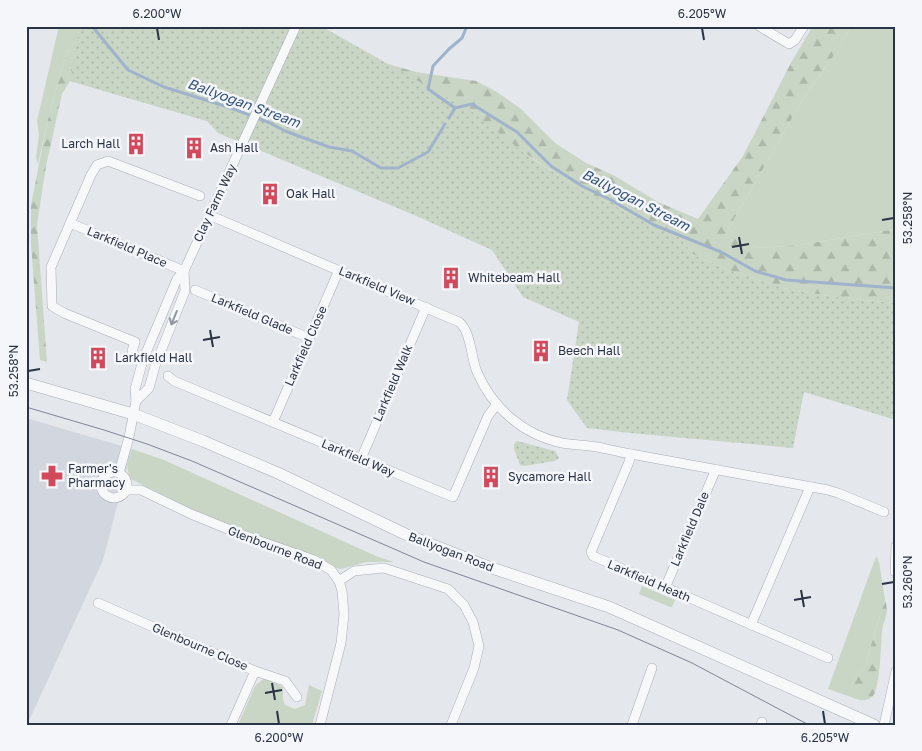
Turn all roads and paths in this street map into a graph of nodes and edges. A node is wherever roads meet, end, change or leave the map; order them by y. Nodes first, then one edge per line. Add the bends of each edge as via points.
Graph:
1 (296, 26) edge
2 (759, 26) edge
3 (804, 26) edge
4 (200, 196) dead end
5 (209, 215) junction
6 (70, 223) junction
7 (340, 270) junction
8 (184, 271) junction
9 (195, 290) dead end
10 (426, 307) junction
11 (310, 338) junction
12 (132, 351) dead end
13 (168, 376) dead end
14 (26, 383) edge
15 (136, 401) junction
16 (497, 404) junction
17 (133, 414) junction
18 (273, 422) junction
19 (630, 454) junction
20 (361, 459) junction
21 (716, 469) junction
22 (119, 473) junction
23 (810, 487) junction
24 (126, 490) junction
25 (884, 512) dead end
26 (896, 546) edge
27 (895, 572) edge
28 (339, 581) junction
29 (665, 588) junction
30 (98, 603) dead end
31 (751, 625) junction
32 (828, 658) dead end
33 (652, 668) dead end
34 (255, 671) junction
35 (896, 671) edge
36 (296, 697) dead end
37 (231, 725) edge
38 (320, 725) edge
39 (451, 725) edge
40 (632, 725) edge
41 (874, 725) edge
42 (884, 725) edge

1 - 5 street, Clay Farm Way
2 - 3 street via 788,44 795,40
4 - 6 street via 108,161 97,165
5 - 7 street, Larkfield View
5 - 8 street, Clay Farm Way
6 - 8 street, Larkfield Place
6 - 12 street via 51,267 52,306 64,314 135,342
7 - 10 street, Larkfield View
7 - 11 street, Larkfield Close
8 - 15 street, Clay Farm Way via 177,279 143,360 135,389
8 -> 15 street, Clay Farm Way via 185,291 149,388
9 - 11 street, Larkfield Glade
10 - 16 street, Larkfield View via 462,324 476,371
10 - 20 street, Larkfield Walk
11 - 18 street, Larkfield Close
13 - 18 street, Larkfield Way
14 - 17 street, Ballyogan Road
15 - 17 street, Clay Farm Way
16 - 19 street via 527,431 543,438
16 - 20 street, Larkfield Way via 488,416 454,497
17 - 22 street
17 - 41 street, Ballyogan Road via 280,474 442,550 625,614
18 - 20 street, Larkfield Way
19 - 21 street
19 - 29 street, Larkfield Heath via 592,554
21 - 23 street
21 - 29 street, Larkfield Dale
22 - 24 street via 126,478
22 - 24 street, Glenbourne Road via 111,472 104,477 102,489 111,498 120,497
23 - 25 street via 838,493
23 - 31 street
24 - 28 street, Glenbourne Road via 141,490 240,534 314,560 330,570
26 - 27 street
28 - 38 street via 344,614 342,643
28 - 39 street via 354,571 384,568 448,589 464,605 480,646
29 - 31 street, Larkfield Heath
30 - 34 street, Glenbourne Close
31 - 32 street, Larkfield Heath
33 - 40 street
34 - 36 street, Glenbourne Close via 286,681
34 - 37 street
35 - 42 street

